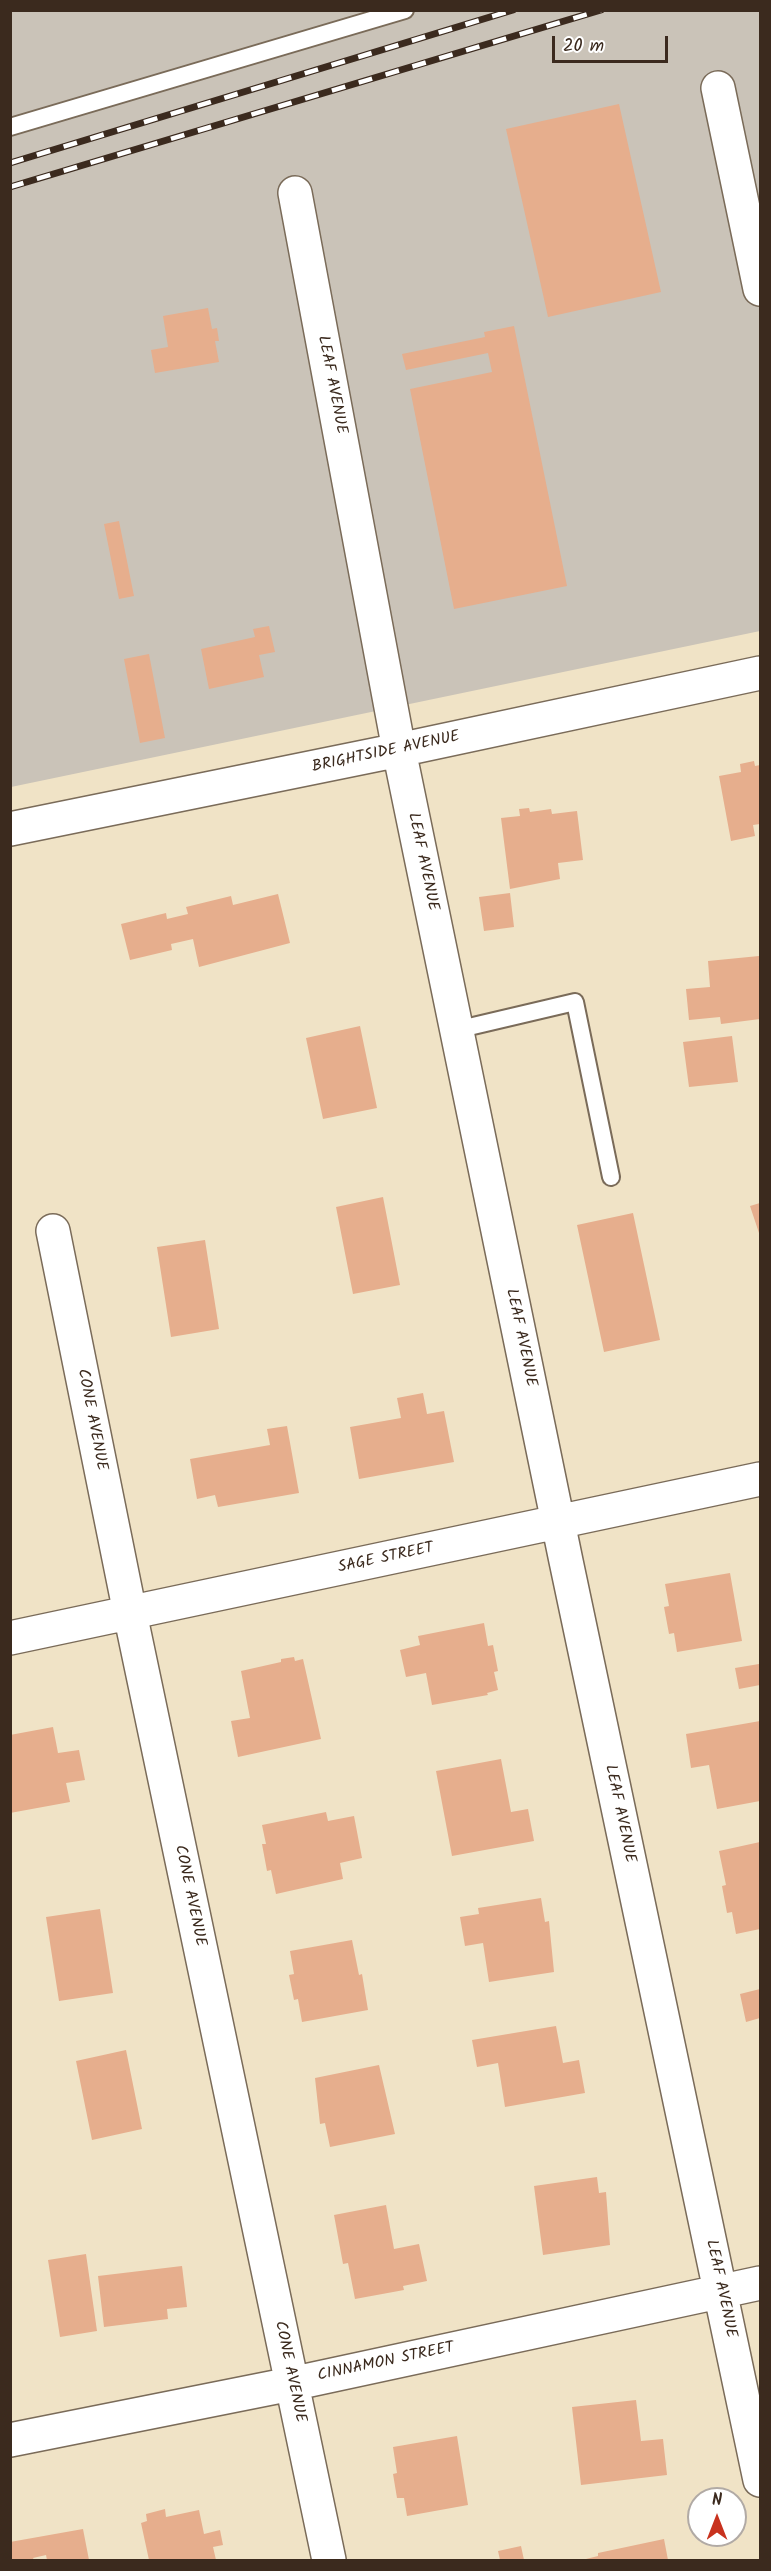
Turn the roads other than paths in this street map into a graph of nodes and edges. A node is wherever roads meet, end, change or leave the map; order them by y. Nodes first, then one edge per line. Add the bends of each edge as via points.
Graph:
1 (405, 10) edge
2 (718, 88) dead end
3 (10, 127) edge
4 (295, 193) dead end
5 (760, 289) edge
6 (760, 673) edge
7 (399, 750) junction
8 (10, 829) edge
9 (456, 1030) junction
10 (611, 1177) dead end
11 (53, 1232) dead end
12 (760, 1479) edge
13 (558, 1521) junction
14 (130, 1613) junction
15 (10, 1638) edge
16 (760, 2283) edge
17 (720, 2292) junction
18 (291, 2384) junction
19 (10, 2440) edge
20 (760, 2480) edge
21 (329, 2560) edge

1 - 3 lane
2 - 5 street
4 - 7 street, LEAF AVENUE
6 - 7 street, BRIGHTSIDE AVENUE
7 - 8 street, BRIGHTSIDE AVENUE
7 - 9 street, LEAF AVENUE
9 - 10 lane via 575,1002
9 - 13 street, LEAF AVENUE
11 - 14 street, CONE AVENUE
12 - 13 street, SAGE STREET
13 - 14 street, SAGE STREET
13 - 17 street, LEAF AVENUE
14 - 15 street, SAGE STREET
14 - 18 street, CONE AVENUE
16 - 17 street, CINNAMON STREET
17 - 18 street, CINNAMON STREET
17 - 20 street, LEAF AVENUE
18 - 19 street, CINNAMON STREET
18 - 21 street, CONE AVENUE

